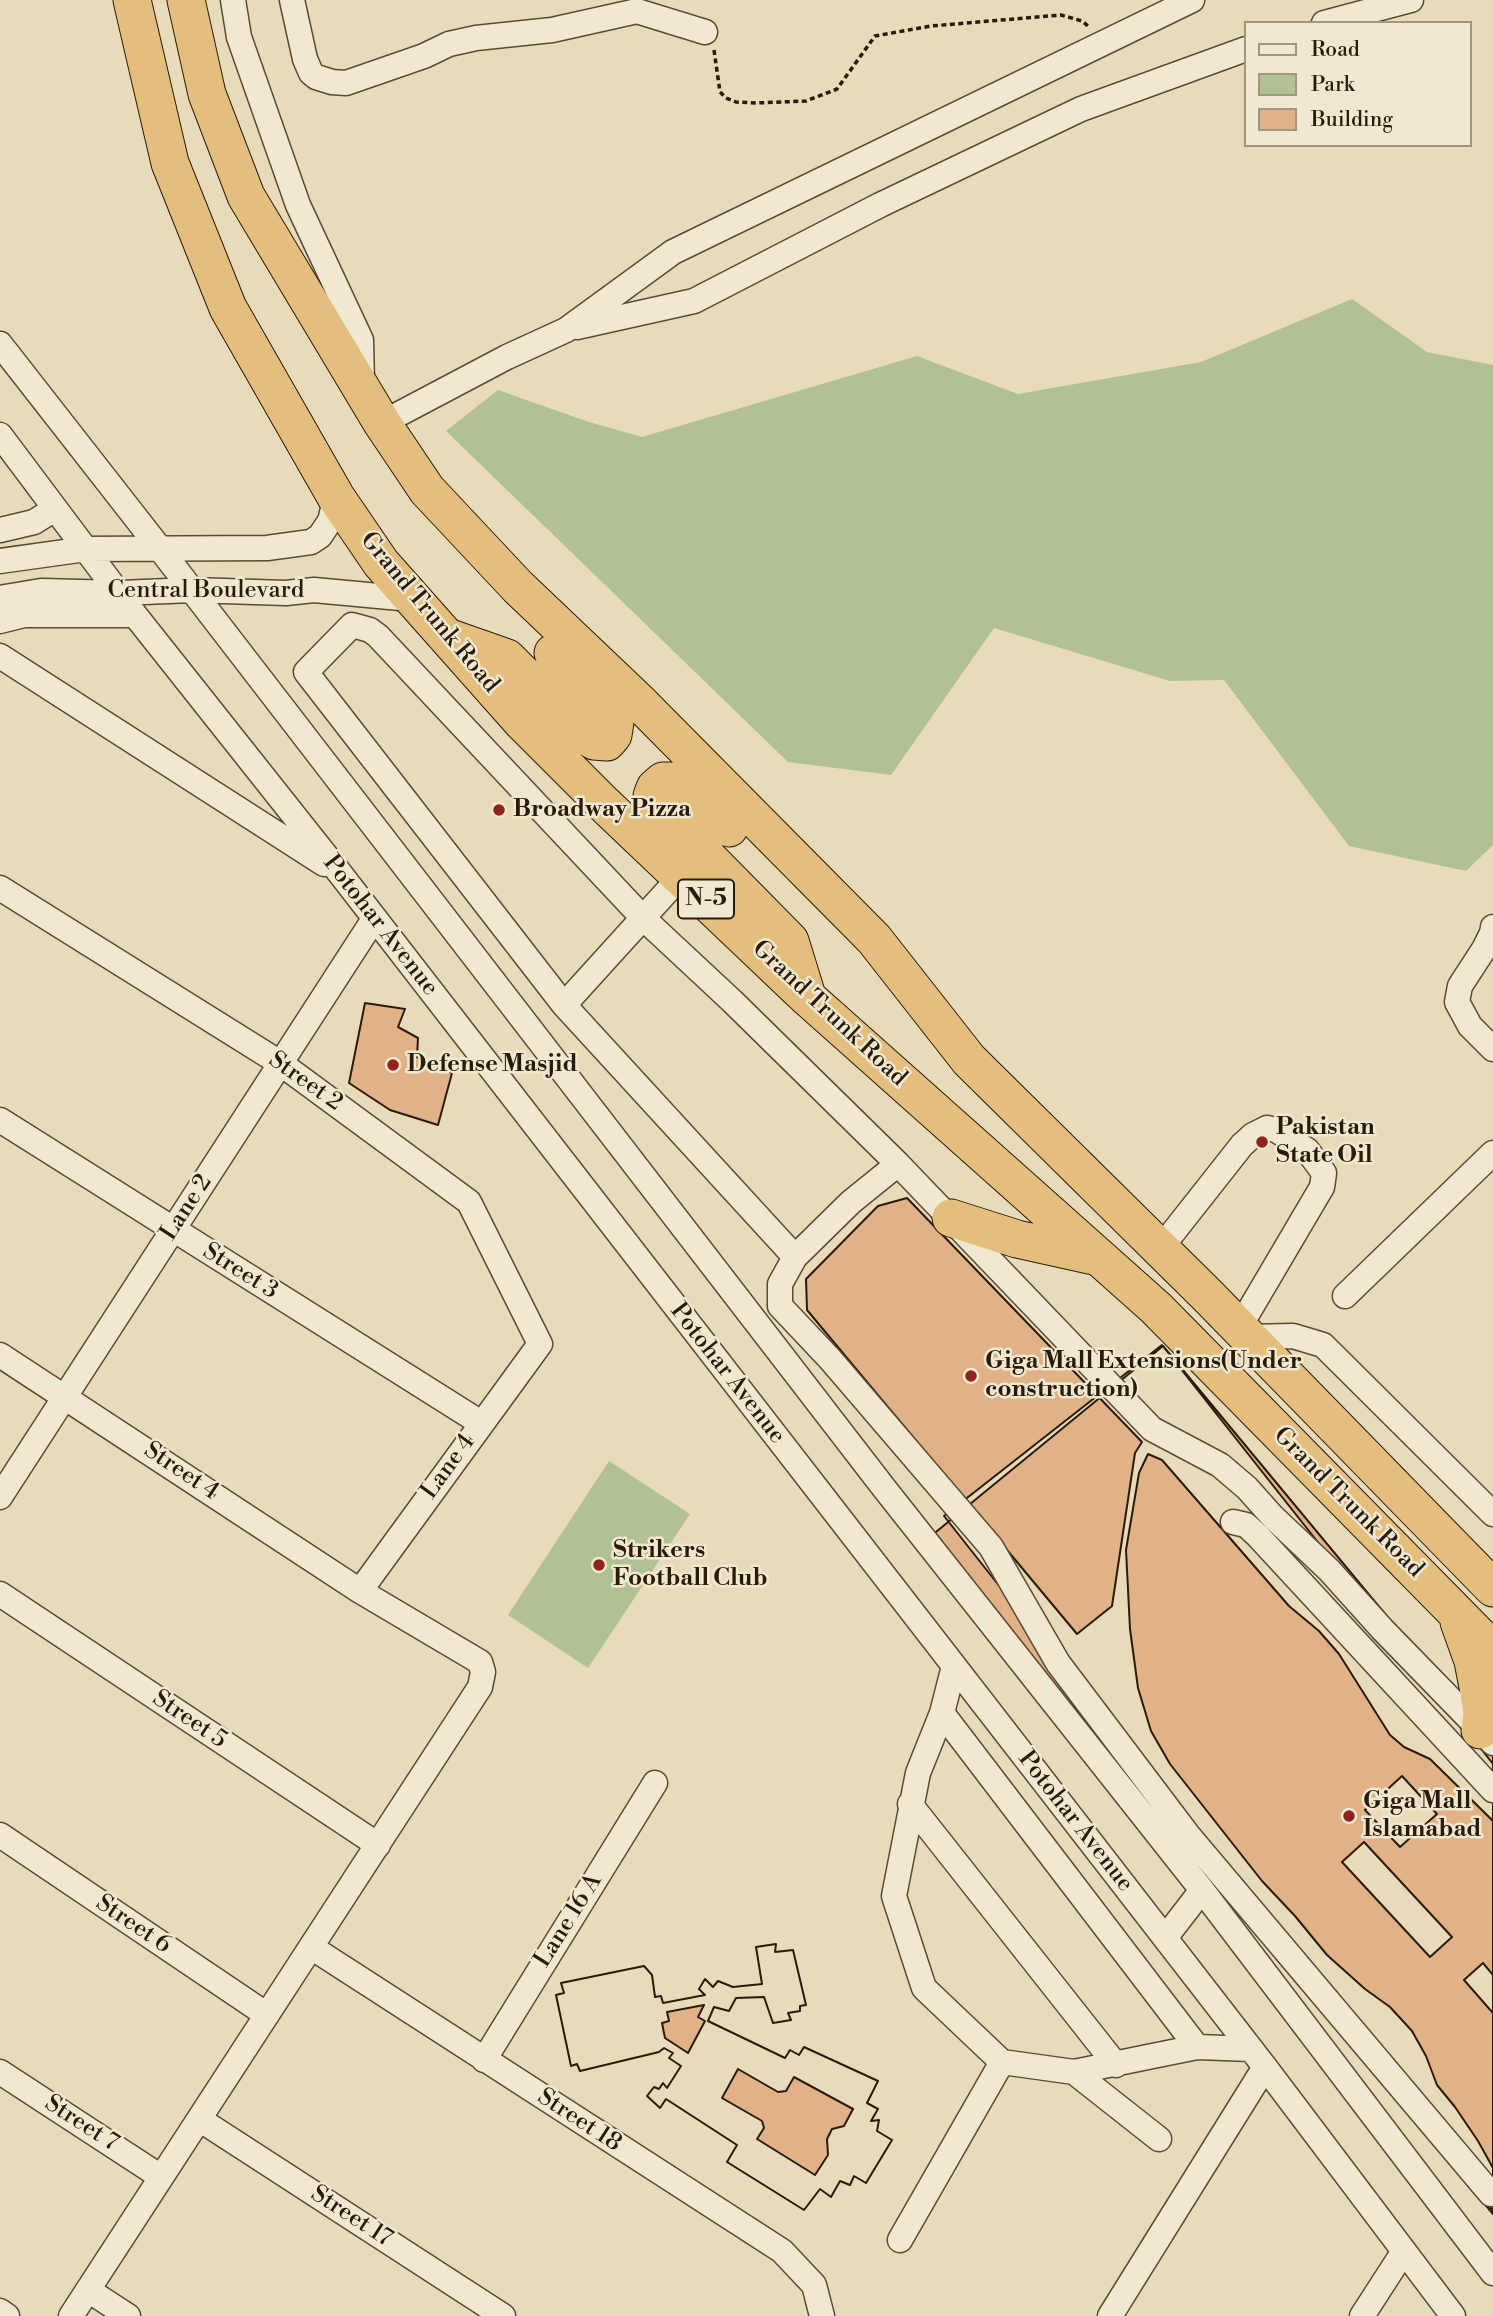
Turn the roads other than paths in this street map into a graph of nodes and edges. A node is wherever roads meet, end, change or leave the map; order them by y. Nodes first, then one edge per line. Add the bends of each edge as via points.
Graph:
1 (132, 0) edge
2 (186, 0) edge
3 (233, 0) edge
4 (292, 0) edge
5 (1192, 0) edge
6 (1411, 0) edge
7 (1332, 21) edge
8 (705, 32) road end
9 (1244, 49) edge
10 (566, 330) junction
11 (0, 344) edge
12 (362, 388) junction
13 (382, 423) junction
14 (0, 435) edge
15 (337, 498) junction
16 (55, 509) junction
17 (0, 530) edge
18 (86, 549) junction
19 (162, 550) junction
20 (0, 561) edge
21 (518, 587) junction
22 (192, 590) junction
23 (120, 593) junction
24 (0, 598) edge
25 (411, 599) junction
26 (135, 615) junction
27 (0, 621) edge
28 (446, 637) junction
29 (0, 656) edge
30 (342, 876) junction
31 (681, 876) junction
32 (0, 888) edge
33 (643, 918) junction
34 (374, 919) junction
35 (1493, 927) edge
36 (874, 939) junction
37 (808, 998) junction
38 (564, 1005) junction
39 (1493, 1049) edge
40 (280, 1063) junction
41 (0, 1120) edge
42 (1493, 1153) edge
43 (898, 1164) junction
44 (951, 1218) junction
45 (173, 1229) junction
46 (1160, 1250) junction
47 (795, 1257) junction
48 (1099, 1257) junction
49 (1345, 1296) dead end
50 (1243, 1332) junction
51 (540, 1344) joint
52 (0, 1355) edge
53 (65, 1396) junction
54 (481, 1423) junction
55 (0, 1497) edge
56 (1493, 1514) edge
57 (1233, 1522) dead end
58 (1485, 1572) edge
59 (360, 1591) junction
60 (0, 1594) edge
61 (1456, 1612) junction
62 (1493, 1650) edge
63 (954, 1666) junction
64 (942, 1713) junction
65 (1476, 1741) edge
66 (654, 1783) dead end
67 (1493, 1790) edge
68 (911, 1804) junction
69 (0, 1835) edge
70 (377, 1845) junction
71 (1202, 1890) junction
72 (1165, 1938) junction
73 (311, 1947) junction
74 (267, 2015) junction
75 (1197, 2047) junction
76 (1258, 2058) junction
77 (484, 2060) junction
78 (1002, 2062) junction
79 (1116, 2065) junction
80 (0, 2072) edge
81 (1074, 2072) junction
82 (199, 2119) junction
83 (1159, 2139) dead end
84 (161, 2177) junction
85 (1493, 2192) edge
86 (900, 2241) dead end
87 (1404, 2251) junction
88 (1493, 2273) edge
89 (88, 2290) junction
90 (0, 2311) edge
91 (7, 2316) edge
92 (71, 2316) edge
93 (128, 2316) edge
94 (503, 2316) edge
95 (822, 2316) edge
96 (1110, 2316) edge
97 (1362, 2316) edge
98 (1453, 2316) edge

1 - 15 highway, Grand Trunk Road / N-5 via 170,163 229,308
2 - 12 highway, Grand Trunk Road via 207,94 246,196
3 - 12 street via 239,37 298,205 361,341
4 - 8 street via 311,73 332,82 346,83 449,44 552,30 637,11
5 - 10 street via 673,252
6 - 7 street
9 - 10 street via 1081,108 694,301
10 - 13 street
11 - 19 street
12 - 13 highway, Grand Trunk Road
13 - 21 highway, Grand Trunk Road via 427,490
14 - 16 street, Potohar Avenue
15 - 19 street, Central Boulevard via 330,521 311,542 267,548
15 - 25 highway, Grand Trunk Road / N-5
16 - 17 street via 34,522
16 - 18 street, Potohar Avenue
18 - 19 street, Central Boulevard
18 - 20 street, Central Boulevard
18 - 23 street, Potohar Avenue
19 - 22 street
21 - 28 highway via 527,628 610,712 615,722 607,741 594,741 583,734 507,658
21 - 36 highway, Grand Trunk Road
22 - 23 street, Central Boulevard
22 - 25 street, Central Boulevard via 314,590
22 - 71 street via 859,1455
23 - 24 street, Central Boulevard via 41,591
23 - 26 street, Potohar Avenue
25 - 28 highway, Grand Trunk Road / N-5
26 - 27 street via 24,615
26 - 30 street, Potohar Avenue
28 - 31 highway, Grand Trunk Road / N-5 via 531,731
29 - 30 street
30 - 34 street, Potohar Avenue
31 - 33 street
31 - 37 highway, Grand Trunk Road / N-5
32 - 40 street, Street 2
33 - 38 street
33 - 38 street via 370,630 352,625 306,672
33 - 43 street
34 - 40 street, Lane 2
34 - 63 street, Potohar Avenue
35 - 39 street via 1457,1002 1470,1026
36 - 37 highway via 809,908 684,785 663,781 655,788 654,803 790,942
36 - 46 highway, Grand Trunk Road via 969,1060
37 - 48 highway, Grand Trunk Road / N-5
38 - 47 street
40 - 45 street, Lane 2
40 - 51 street, Street 2 via 469,1202
41 - 45 street, Street 3
42 - 49 street
43 - 44 street
43 - 47 street
44 - 48 highway
44 - 65 street via 1152,1429 1220,1465 1247,1488 1329,1570
45 - 53 street, Lane 2
45 - 54 street, Street 3
46 - 50 highway, Grand Trunk Road
46 - 50 street via 1252,1135 1267,1128 1276,1130 1307,1150 1324,1173 1322,1187
47 - 85 street via 780,1284 780,1306 991,1546 1058,1663 1188,1835
48 - 61 highway, Grand Trunk Road / N-5 via 1156,1308
50 - 56 street via 1293,1336 1323,1345
50 - 58 highway, Grand Trunk Road
51 - 54 street, Lane 4
52 - 53 street, Street 4
53 - 55 street, Lane 2
53 - 59 street, Street 4
54 - 59 street, Lane 4
57 - 65 street via 1246,1525
59 - 70 street, Street 4 via 480,1662 483,1672 480,1687
60 - 70 street, Street 5
61 - 62 highway, Grand Trunk Road / N-5
61 - 65 highway via 1473,1661 1482,1714
63 - 64 street
63 - 72 street, Potohar Avenue
64 - 68 street
64 - 75 street
65 - 67 street
66 - 77 street, Lane 16 A
68 - 78 street via 894,1896 924,1988
68 - 79 street
69 - 74 street, Street 6
70 - 73 street, Street 4
71 - 72 street
71 - 88 street
72 - 76 street, Potohar Avenue
73 - 74 street, Street 4
73 - 77 street, Street 18
74 - 82 street, Street 4
75 - 76 street
75 - 79 street
76 - 87 street, Potohar Avenue
76 - 96 street
77 - 95 street, Street 18 via 782,2251 814,2285
78 - 81 street
78 - 86 street
79 - 81 street
80 - 84 street, Street 7
81 - 83 street
82 - 84 street, Street 4
82 - 94 street, Street 17
84 - 89 street, Street 4
87 - 97 street
87 - 98 street, Potohar Avenue
89 - 92 street, Street 4
89 - 93 street
90 - 91 street

